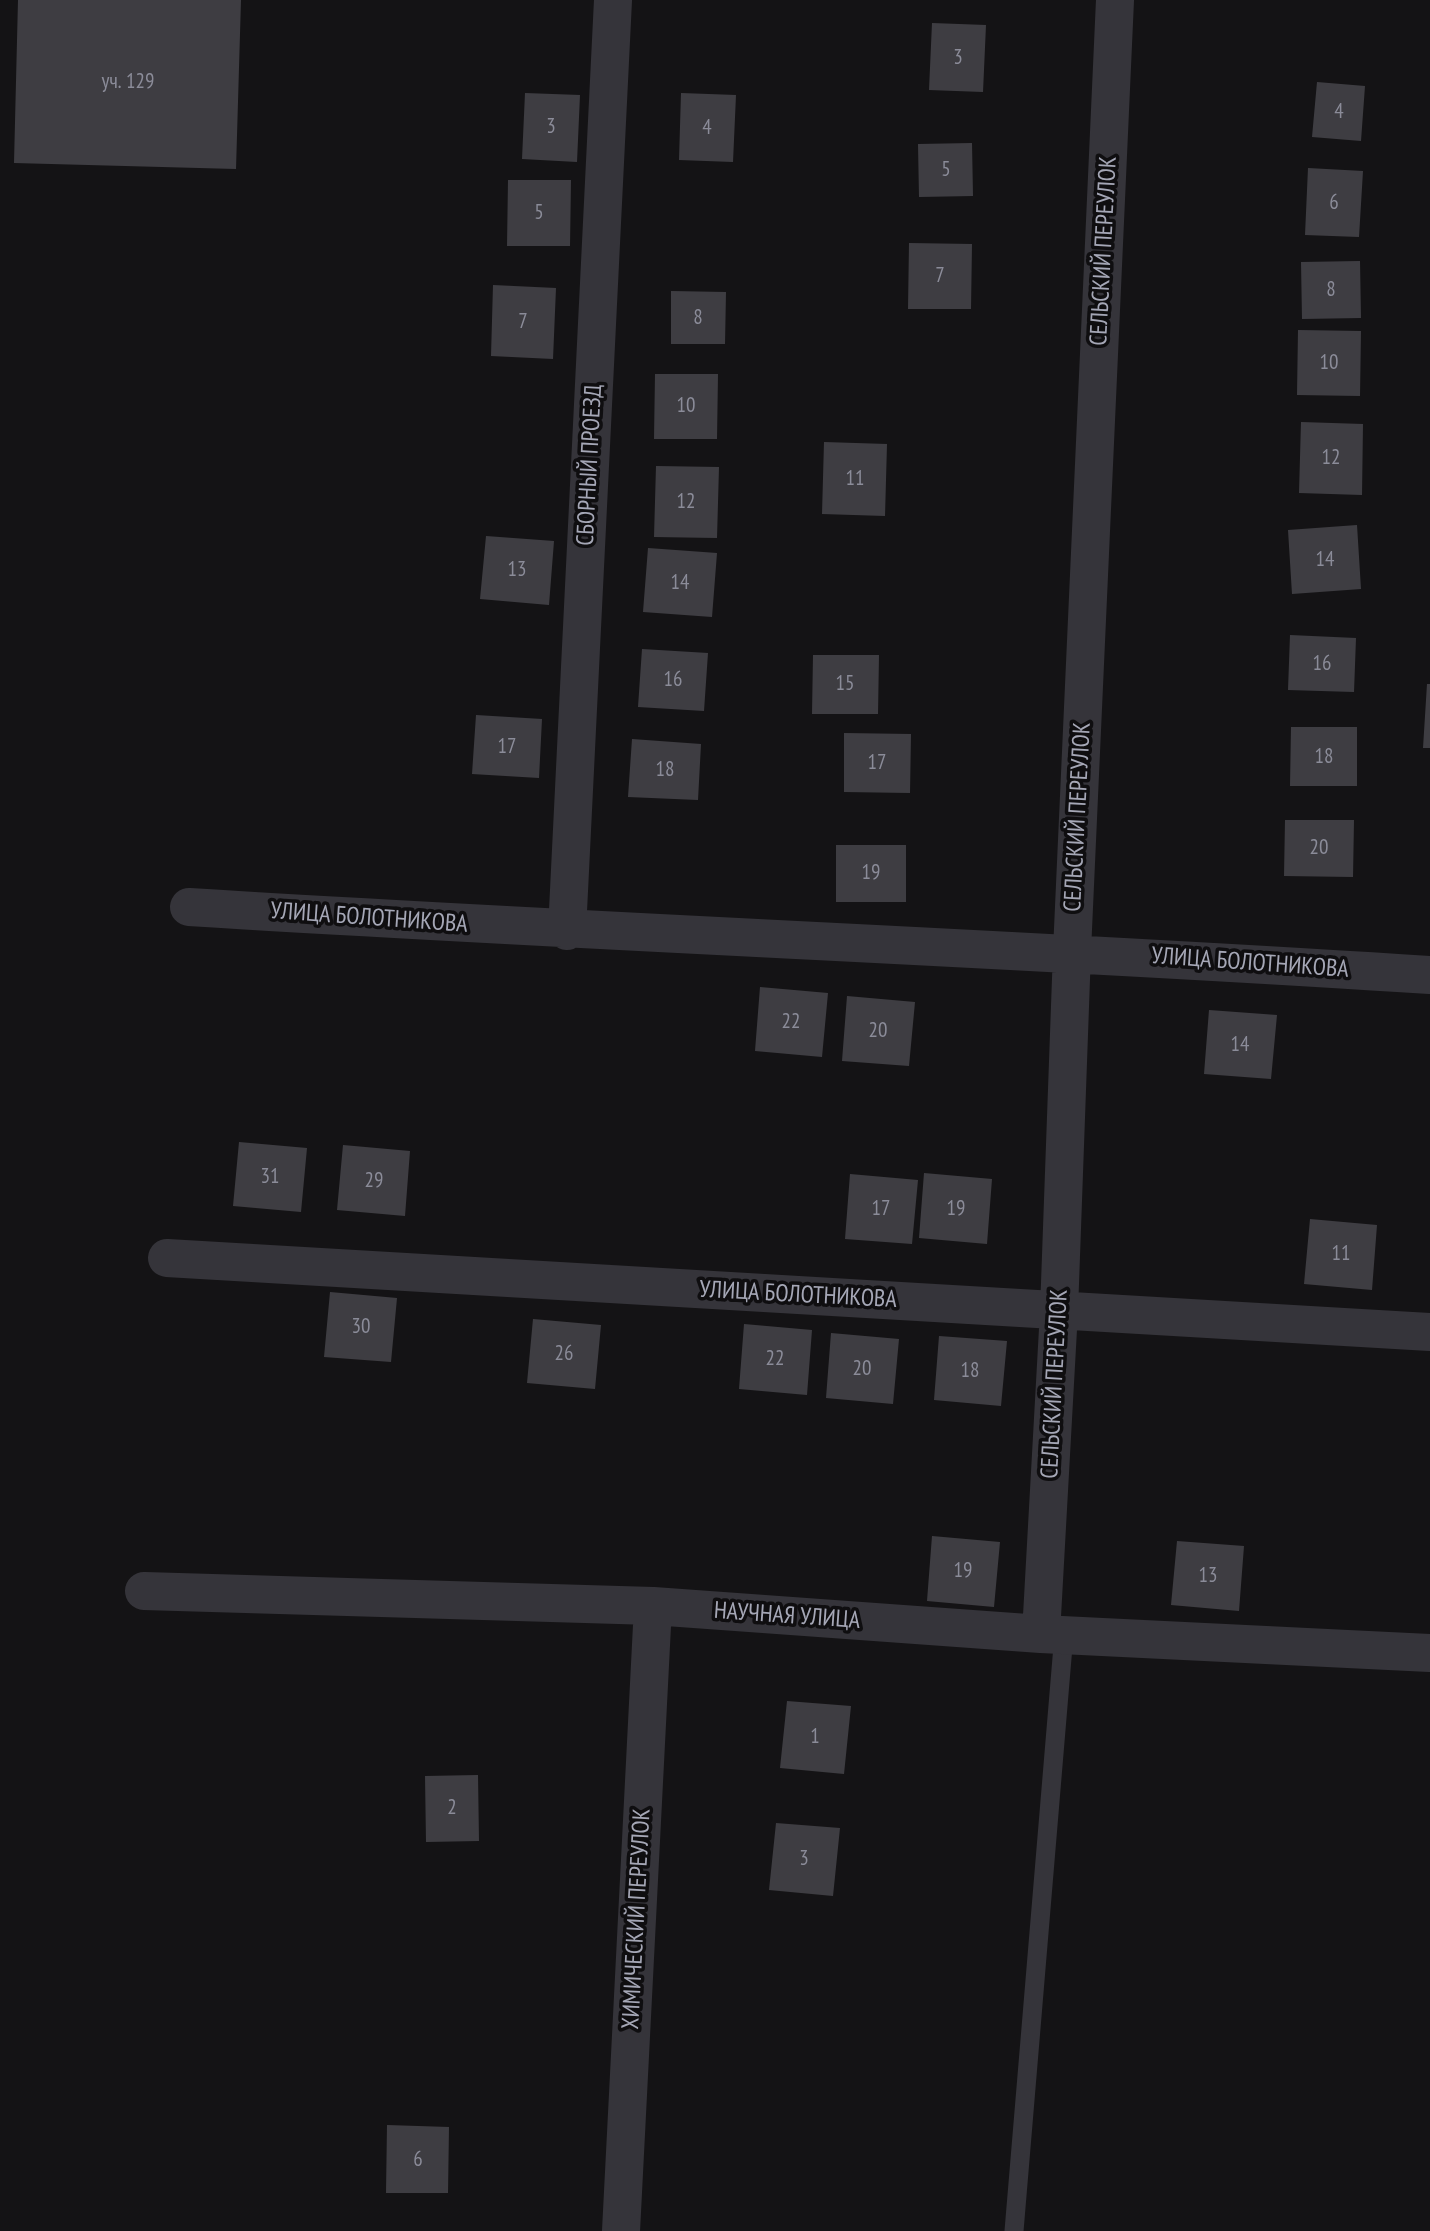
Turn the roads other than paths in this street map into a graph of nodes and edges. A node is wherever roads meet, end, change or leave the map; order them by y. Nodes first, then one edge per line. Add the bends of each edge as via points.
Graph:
1 (613, 0) edge
2 (1115, 0) edge
3 (189, 907) dead end
4 (567, 931) junction
5 (1072, 951) junction
6 (1430, 975) edge
7 (167, 1258) dead end
8 (1059, 1311) junction
9 (1430, 1332) edge
10 (144, 1591) dead end
11 (653, 1606) junction
12 (1052, 1634) junction
13 (1430, 1653) edge
14 (621, 2231) edge
15 (1014, 2231) edge

1 - 4 street, СБОРНЫЙ ПРОЕЗД
2 - 5 street, СЕЛЬСКИЙ ПЕРЕУЛОК
3 - 4 street, УЛИЦА БОЛОТНИКОВА
4 - 5 street, УЛИЦА БОЛОТНИКОВА
5 - 6 street, УЛИЦА БОЛОТНИКОВА
5 - 8 street, СЕЛЬСКИЙ ПЕРЕУЛОК
7 - 8 street, УЛИЦА БОЛОТНИКОВА
8 - 9 street, УЛИЦА БОЛОТНИКОВА
8 - 12 street, СЕЛЬСКИЙ ПЕРЕУЛОК
10 - 11 street, НАУЧНАЯ УЛИЦА
11 - 12 street, НАУЧНАЯ УЛИЦА
11 - 14 street, ХИМИЧЕСКИЙ ПЕРЕУЛОК
12 - 13 street, НАУЧНАЯ УЛИЦА
12 - 15 lane

